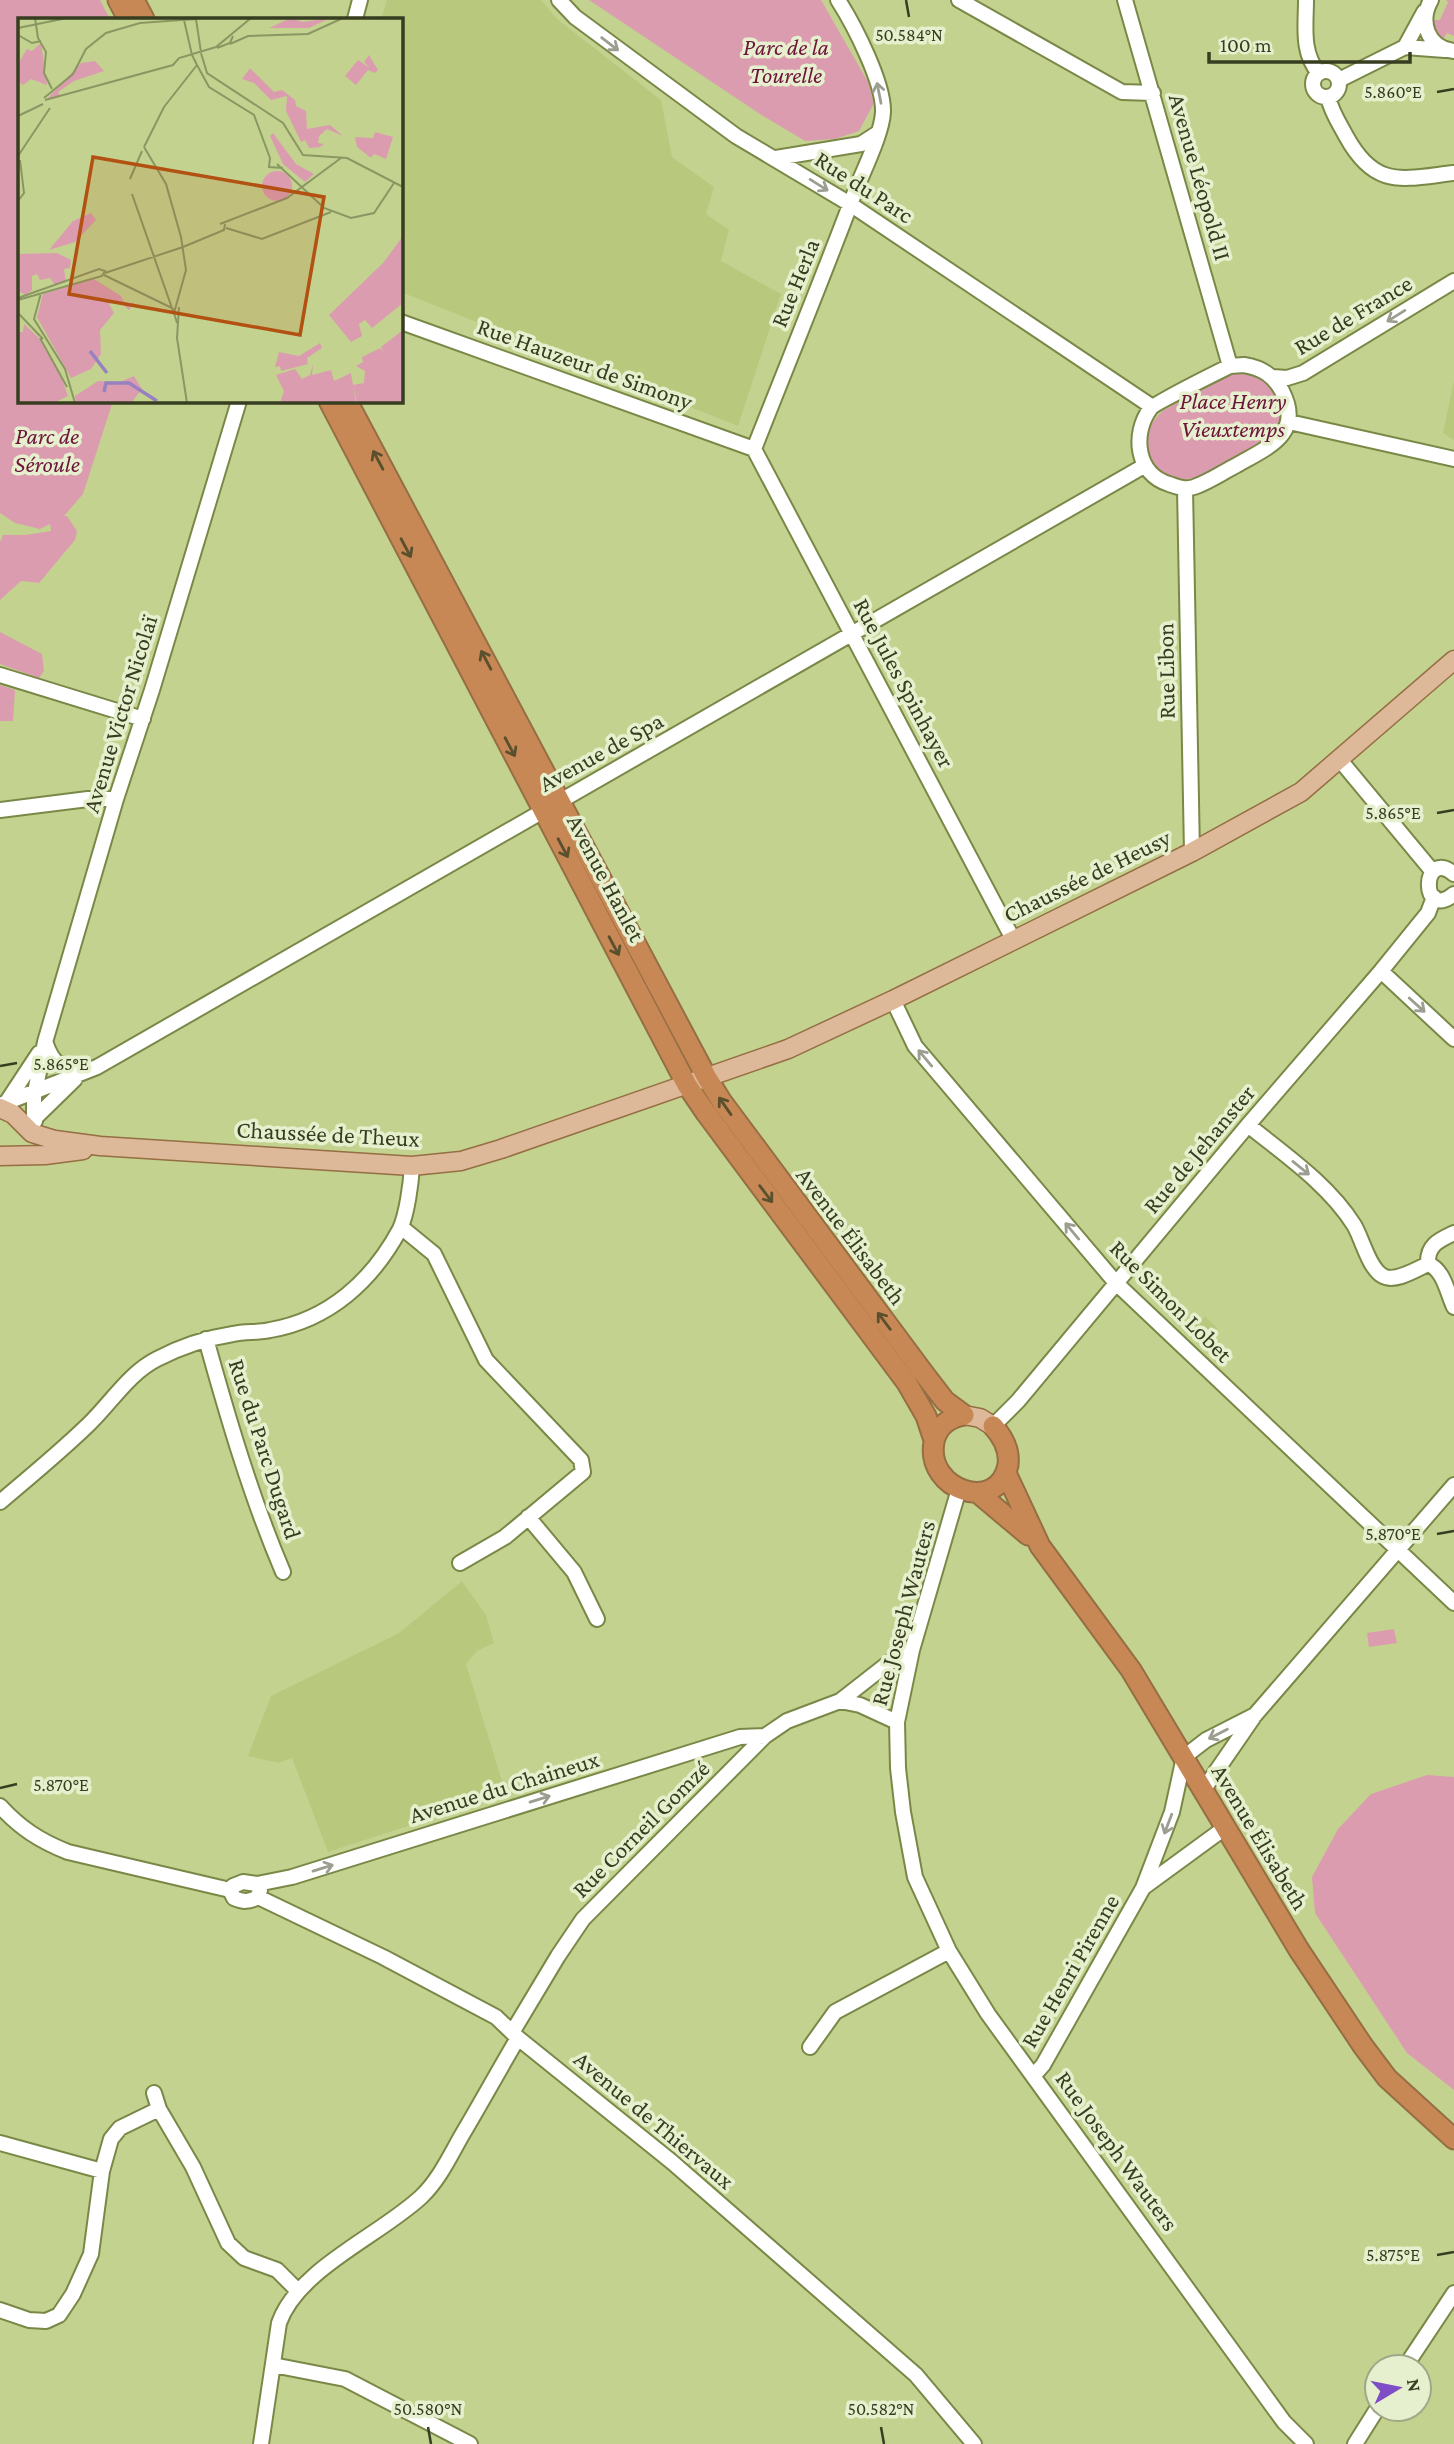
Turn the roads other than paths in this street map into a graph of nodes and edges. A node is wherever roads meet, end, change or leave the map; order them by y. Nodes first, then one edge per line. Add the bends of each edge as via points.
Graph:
1 (118, 0) edge
2 (134, 0) edge
3 (360, 0) edge
4 (559, 0) edge
5 (838, 0) edge
6 (959, 0) edge
7 (1125, 0) edge
8 (1306, 0) edge
9 (1428, 6) edge
10 (127, 18) edge
11 (143, 18) edge
12 (355, 18) edge
13 (1405, 47) junction
14 (1450, 50) edge
15 (1319, 73) junction
16 (1339, 80) junction
17 (1153, 93) junction
18 (1328, 97) junction
19 (878, 133) junction
20 (776, 158) junction
21 (1454, 173) edge
22 (850, 204) junction
23 (1454, 281) edge
24 (402, 322) edge
25 (1230, 366) junction
26 (1273, 377) junction
27 (239, 402) edge
28 (330, 402) edge
29 (348, 402) edge
30 (1151, 406) junction
31 (1289, 422) junction
32 (754, 449) junction
33 (1454, 459) edge
34 (1144, 466) junction
35 (1185, 489) junction
36 (852, 634) junction
37 (1454, 660) edge
38 (0, 675) edge
39 (143, 719) junction
40 (1340, 760) junction
41 (116, 799) junction
42 (561, 801) junction
43 (0, 810) edge
44 (543, 811) junction
45 (1192, 852) junction
46 (1433, 872) junction
47 (1454, 874) edge
48 (1454, 894) edge
49 (1434, 897) junction
50 (1013, 939) junction
51 (1381, 971) junction
52 (893, 1000) junction
53 (1454, 1039) edge
54 (45, 1042) junction
55 (97, 1067) junction
56 (78, 1076) junction
57 (707, 1078) junction
58 (688, 1085) junction
59 (36, 1090) junction
60 (2, 1105) edge
61 (1248, 1125) junction
62 (37, 1128) junction
63 (100, 1146) junction
64 (0, 1154) edge
65 (412, 1166) junction
66 (401, 1227) junction
67 (1454, 1233) edge
68 (1428, 1264) junction
69 (1116, 1283) junction
70 (1454, 1307) edge
71 (206, 1339) junction
72 (964, 1415) junction
73 (993, 1426) junction
74 (934, 1440) junction
75 (1006, 1473) junction
76 (1454, 1485) edge
77 (968, 1491) junction
78 (0, 1502) edge
79 (528, 1517) junction
80 (1040, 1546) junction
81 (1398, 1550) junction
82 (460, 1563) dead end
83 (283, 1572) dead end
84 (1454, 1603) edge
85 (597, 1619) dead end
86 (912, 1650) junction
87 (840, 1701) junction
88 (1255, 1714) junction
89 (897, 1722) junction
90 (765, 1736) junction
91 (1184, 1757) junction
92 (1204, 1789) junction
93 (0, 1806) edge
94 (1226, 1827) junction
95 (1143, 1888) junction
96 (257, 1891) junction
97 (948, 1951) junction
98 (515, 2034) junction
99 (810, 2048) dead end
100 (1034, 2075) junction
101 (154, 2093) dead end
102 (159, 2109) junction
103 (1454, 2139) edge
104 (0, 2143) edge
105 (102, 2171) junction
106 (298, 2291) junction
107 (1454, 2293) edge
108 (0, 2309) edge
109 (1414, 2353) edge
110 (273, 2365) junction
111 (1284, 2422) junction
112 (1369, 2423) edge
113 (261, 2444) edge
114 (470, 2444) edge
115 (974, 2444) edge
116 (1293, 2444) edge
117 (1306, 2444) edge
118 (1356, 2444) edge

1 - 10 highway
2 - 11 highway
3 - 12 street
4 -> 20 street, Rue du Parc via 638,65
19 -> 5 street, Rue Herla via 883,113 879,86
6 - 17 street via 1122,92
7 - 17 street, Avenue Léopold II
8 - 15 street via 1305,44
9 - 13 street
9 - 14 street via 1428,34
13 - 14 street
13 - 16 street
15 - 16 street via 1331,71
15 - 18 street via 1314,88
16 - 18 street via 1337,92
17 - 25 street, Avenue Léopold II
18 - 21 street via 1358,157 1375,172 1404,177
19 - 20 street via 861,144
19 - 22 street, Rue Herla
20 -> 22 street, Rue du Parc
22 - 30 street, Rue du Parc
22 - 32 street, Rue Herla
23 -> 26 street, Rue de France via 1303,373
24 - 32 street, Rue Hauzeur de Simony
25 - 26 street via 1258,368
25 - 30 street
26 - 31 street via 1289,409
27 - 39 street, Avenue Victor Nicolaï
28 -> 44 highway, Avenue Hanlet
42 -> 29 highway, Avenue Hanlet
30 - 34 street via 1138,443
31 - 33 street
31 - 35 street via 1272,446
32 - 36 street, Rue Jules Spinhayer
34 - 35 street via 1164,482
34 - 36 street, Avenue de Spa
35 - 45 street, Rue Libon
36 - 42 street, Avenue de Spa
36 - 50 street, Rue Jules Spinhayer
37 - 40 main road, Chaussée de Heusy
38 - 39 street
39 - 41 street, Avenue Victor Nicolaï
40 - 45 main road, Chaussée de Heusy via 1301,792
40 - 46 street
41 - 43 street
41 - 54 street, Avenue Victor Nicolaï
42 - 44 street, Avenue de Spa
42 - 57 highway, Avenue Hanlet
44 - 55 street, Avenue de Spa
44 -> 58 highway, Avenue Hanlet
45 - 50 main road, Chaussée de Heusy
46 - 47 street via 1445,869
46 - 49 street via 1427,887
48 - 49 street via 1442,900
49 - 51 street, Rue de Jehanster via 1427,913
50 - 52 main road, Chaussée de Heusy
51 -> 53 street
51 - 61 street, Rue de Jehanster
52 - 57 main road, Chaussée de Heusy via 788,1049
69 -> 52 street, Rue Simon Lobet via 915,1046
54 - 55 street via 50,1057 64,1068
54 - 59 street
54 - 60 street
55 - 56 street, Avenue de Spa
56 - 59 street, Avenue de Spa
56 - 62 street, Avenue de Spa
57 - 58 main road, Chaussée de Theux
72 -> 57 highway, Avenue Élisabeth via 925,1376
58 - 65 main road, Chaussée de Theux via 461,1161
58 -> 74 highway, Avenue Hanlet via 907,1383
59 - 60 street, Avenue de Spa
59 - 62 street
60 - 62 main road
61 -> 68 street via 1314,1178 1335,1201 1354,1225 1381,1276 1401,1276
61 - 69 street, Rue de Jehanster
62 - 63 main road, Chaussée de Theux
62 - 64 main road
63 - 64 main road, Chaussée de Theux via 45,1154
63 - 65 main road, Chaussée de Theux
65 - 66 street
66 - 71 street via 344,1299 311,1320 270,1331
66 - 79 street via 434,1254 486,1360 581,1460 583,1472
67 - 68 street via 1430,1249
68 - 70 street via 1440,1272
69 - 73 street, Rue de Jehanster
69 - 81 street, Rue Simon Lobet
71 - 78 street via 155,1359 118,1390 67,1445
71 - 83 street, Rue du Parc Dugard via 233,1436
72 - 73 main road
72 - 74 highway via 947,1421
73 - 75 highway via 1006,1446
74 - 77 highway via 935,1465 941,1476
75 - 77 highway via 997,1485
75 - 80 highway, Avenue Élisabeth
76 - 81 street
77 - 80 highway, Avenue Élisabeth via 1015,1522
77 - 86 street, Rue Joseph Wauters
79 - 82 street via 505,1537
79 - 85 street via 574,1572
80 - 91 highway, Avenue Élisabeth via 1131,1670
81 - 84 street, Rue Simon Lobet
81 - 88 street
86 - 87 street, Rue Corneil Gomzé
86 - 89 street, Rue Joseph Wauters
87 - 89 street
87 - 90 street, Rue Corneil Gomzé via 787,1721
88 -> 91 street
88 - 92 street
89 - 97 street, Rue Joseph Wauters via 903,1812 915,1877
96 -> 90 street, Avenue du Chaineux via 740,1737
90 - 98 street, Rue Corneil Gomzé via 583,1919
91 - 92 highway, Avenue Élisabeth
91 -> 95 street, Rue Henri Pirenne via 1172,1812
92 - 94 highway, Avenue Élisabeth
93 - 96 street, Avenue de Thiervaux via 27,1832 80,1855 230,1890 242,1902 251,1901
94 - 95 street, Rue Henri Pirenne
94 - 103 highway, Avenue Élisabeth via 1298,1950 1375,2064
95 - 100 street, Rue Henri Pirenne
96 - 98 street, Avenue de Thiervaux via 496,2017
97 - 99 street via 835,2012
97 - 100 street, Rue Joseph Wauters
98 - 106 street, Rue Corneil Gomzé via 442,2171 422,2196
98 - 115 street, Avenue de Thiervaux via 672,2162 916,2375
100 - 111 street, Rue Joseph Wauters
101 - 102 street
102 - 105 street via 120,2128 111,2139
102 - 106 street via 193,2167 228,2243 244,2258 277,2270
104 - 105 street
105 - 108 street via 91,2254 58,2315 46,2321
106 - 110 street, Rue Corneil Gomzé via 279,2323
107 - 109 street
110 - 113 street, Rue Corneil Gomzé
110 - 114 street via 345,2379
111 - 116 street
111 - 117 street
112 - 118 street

